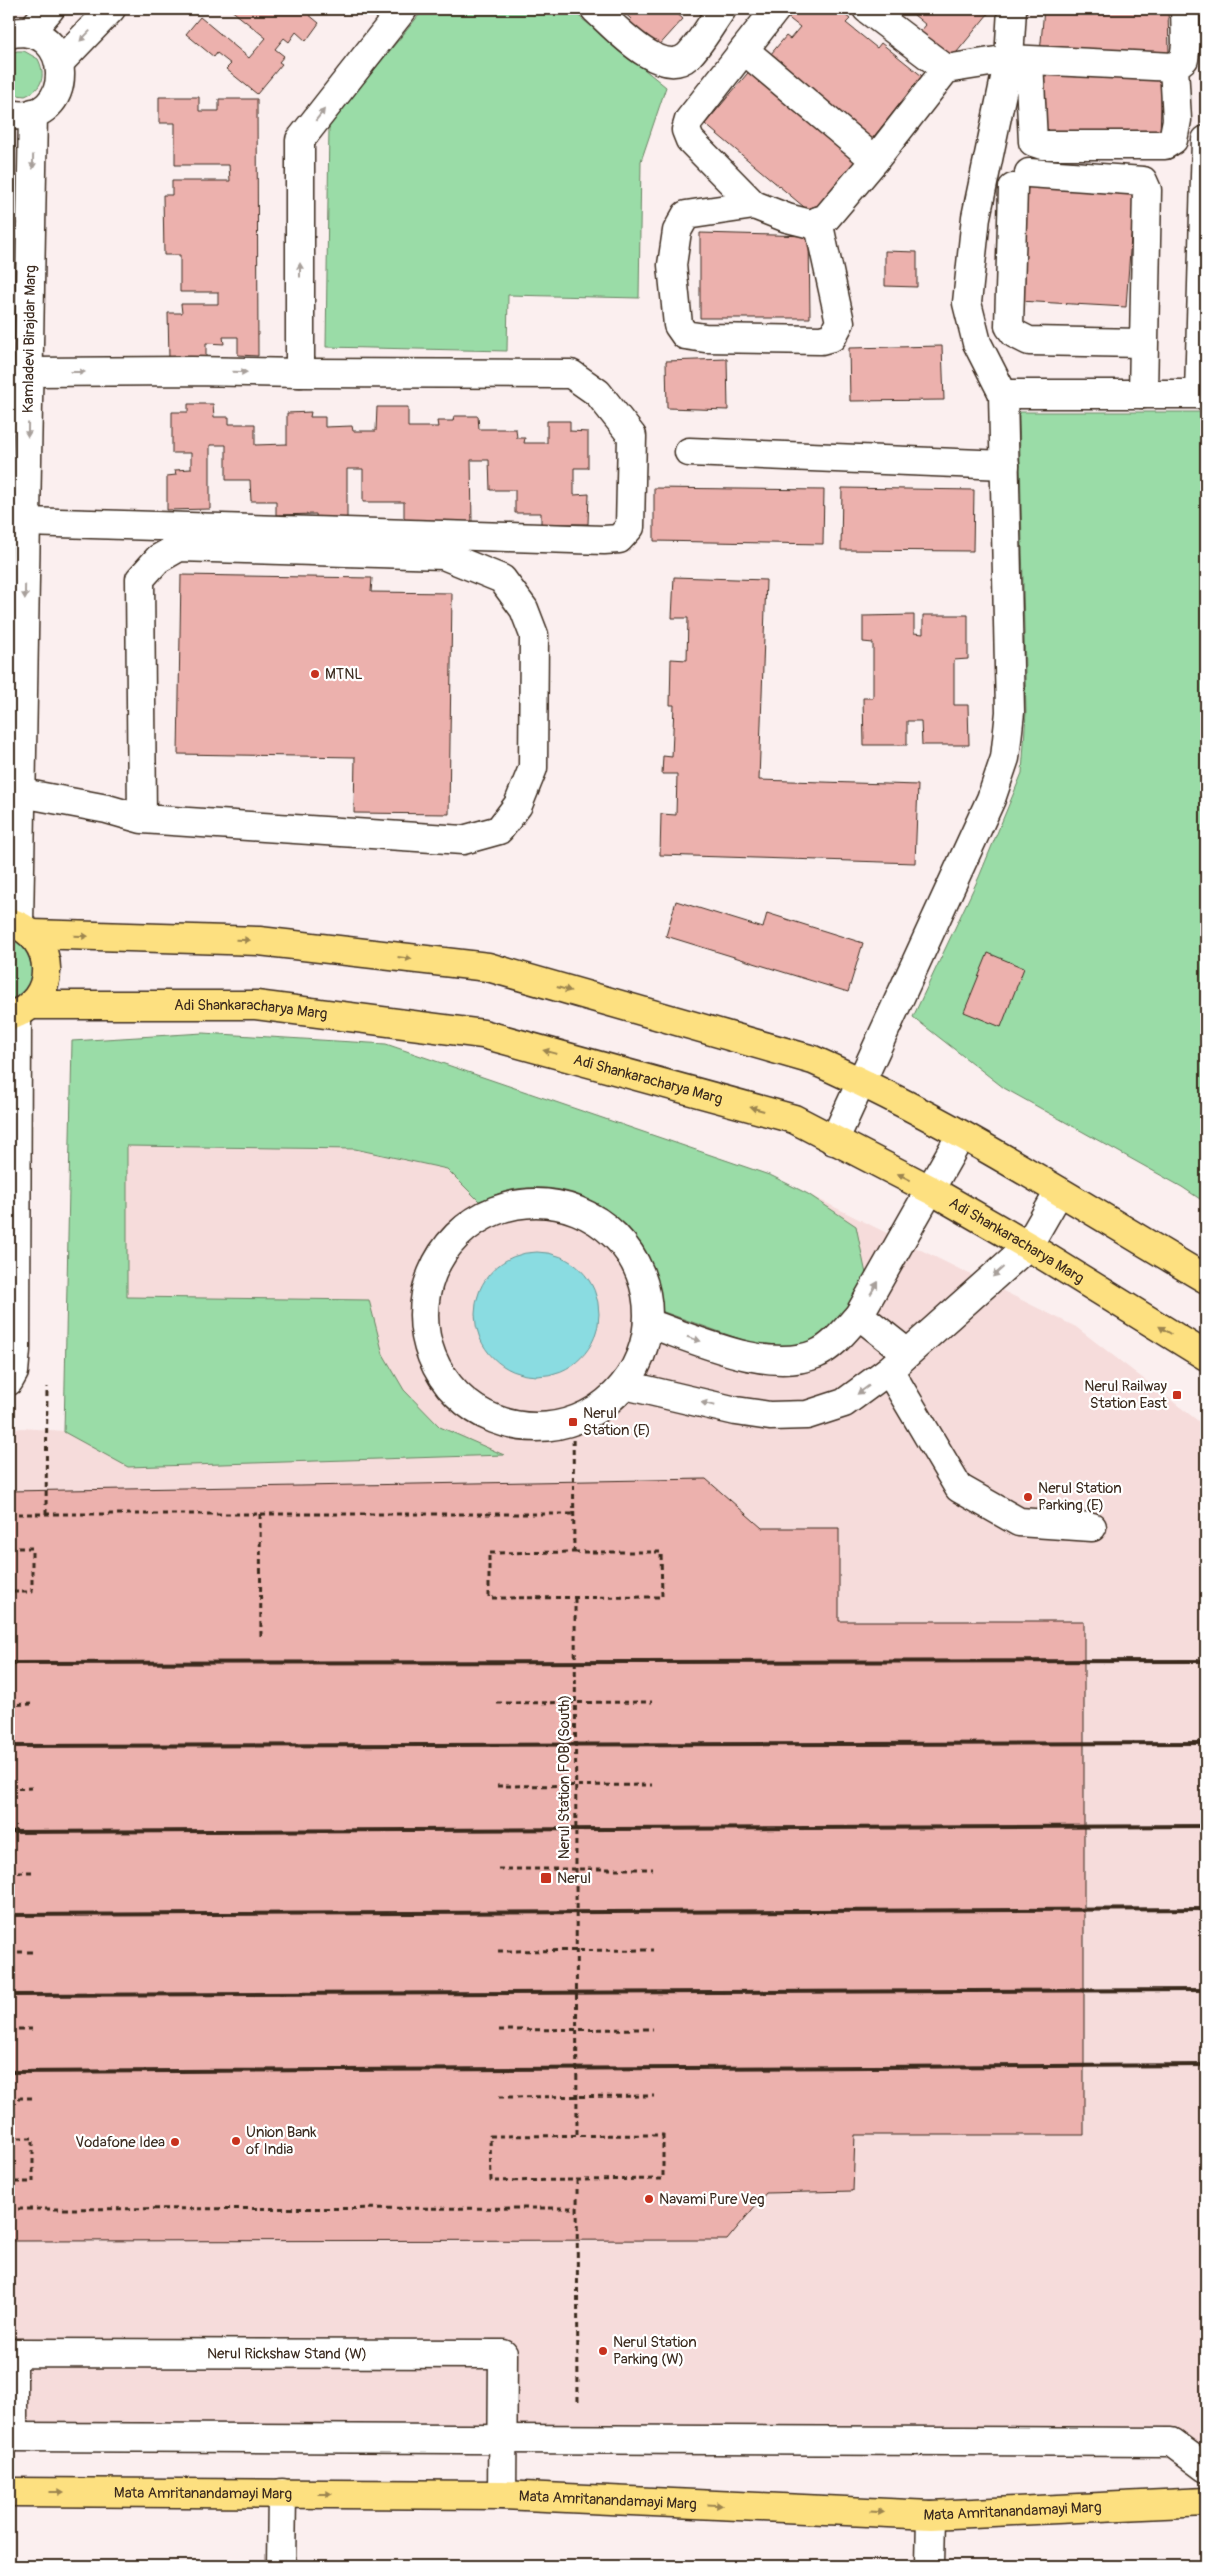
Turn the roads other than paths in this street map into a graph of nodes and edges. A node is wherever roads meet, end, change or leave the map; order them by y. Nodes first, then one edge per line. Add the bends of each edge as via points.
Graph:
1 (50, 9) edge
2 (111, 9) edge
3 (403, 9) edge
4 (595, 9) edge
5 (722, 9) edge
6 (776, 9) edge
7 (867, 9) edge
8 (1012, 9) edge
9 (1185, 9) edge
10 (14, 33) edge
11 (744, 50) junction
12 (1019, 60) junction
13 (60, 62) junction
14 (1174, 67) junction
15 (946, 69) junction
16 (21, 114) edge
17 (1206, 140) edge
18 (875, 160) junction
19 (754, 205) junction
20 (818, 221) junction
21 (1204, 332) edge
22 (1143, 343) junction
23 (29, 372) junction
24 (300, 374) junction
25 (1003, 394) junction
26 (1143, 394) junction
27 (1203, 394) edge
28 (690, 452) dead end
29 (1005, 465) junction
30 (26, 522) junction
31 (22, 793) junction
32 (142, 819) junction
33 (20, 927) edge
34 (18, 1011) edge
35 (862, 1081) junction
36 (961, 1135) junction
37 (834, 1141) junction
38 (931, 1190) junction
39 (1059, 1192) junction
40 (1028, 1246) junction
41 (1206, 1280) edge
42 (859, 1315) junction
43 (648, 1323) junction
44 (1206, 1356) edge
45 (898, 1361) junction
46 (9, 1381) edge
47 (625, 1385) junction
48 (1092, 1527) dead end
49 (11, 2437) edge
50 (503, 2438) junction
51 (1206, 2468) edge
52 (9, 2492) edge
53 (282, 2493) junction
54 (502, 2495) junction
55 (1206, 2502) edge
56 (931, 2514) junction
57 (280, 2566) edge
58 (930, 2566) edge

1 - 10 street
2 -> 13 street
24 -> 3 street via 300,140
4 - 5 street via 648,56 666,63 687,57
6 - 11 street
7 - 15 street
8 - 12 street
9 - 14 street via 1184,59
10 - 13 street via 48,44
11 - 18 street
11 - 19 street via 689,120 686,130 690,140
12 - 14 street
12 - 14 street via 1033,142 1042,145 1165,145 1173,140 1176,120
12 - 15 street
12 - 25 street via 976,217 967,303 976,343
13 - 16 street via 62,75 54,98 44,108
15 - 18 street
16 -> 23 street, Kamladevi Birajdar Marg
17 - 21 street
18 - 20 street via 826,218
19 - 20 street via 811,224
19 - 20 street via 686,215 677,231 672,265 678,325 685,335 821,340 832,337 840,322
21 - 27 street
22 - 22 street via 1146,190 1143,181 1021,180 1009,326 1029,342
22 - 26 street
23 -> 24 street
23 -> 30 street, Kamladevi Birajdar Marg
24 - 30 street via 571,374 598,393 632,436 630,527 619,539 604,540
25 - 26 street
25 - 29 street
26 - 27 street
28 - 29 street
29 - 35 street via 1010,712 1005,758 990,799
30 -> 31 street, Kamladevi Birajdar Marg
31 - 32 street
31 - 33 street, Kamladevi Birajdar Marg
32 - 32 street via 463,840 499,830 518,805 533,768 534,635 524,609 502,578 443,555 179,547 158,559 140,579
33 - 34 main road via 42,947 46,978 40,993
33 -> 35 main road via 259,941 488,968 813,1060
37 -> 34 main road, Adi Shankaracharya Marg via 794,1120 483,1034 256,1005
34 - 46 street via 16,1350 14,1372
35 - 36 main road
35 - 37 street
36 - 38 street
36 - 39 main road
38 -> 37 main road, Adi Shankaracharya Marg
38 - 40 main road, Adi Shankaracharya Marg
42 -> 38 street
39 - 40 street
39 - 41 main road
44 -> 40 main road, Adi Shankaracharya Marg
40 -> 45 street
43 -> 42 street via 747,1356 798,1360 818,1353
42 - 45 street
43 - 47 street via 641,1356
43 - 47 street via 646,1290 634,1258 612,1231 584,1212 551,1202 518,1203 485,1214 457,1233 437,1260 426,1292 423,1326 432,1359 450,1388 475,1411 506,1424 540,1428 574,1422 602,1407
45 -> 47 street via 844,1404 807,1415 770,1416 736,1411
45 - 48 street via 959,1488 1019,1522
49 - 50 street
49 - 50 street, Nerul Rickshaw Stand (W) via 13,2353 503,2354
50 - 51 street via 1171,2442
50 - 54 street, Nerul Rickshaw Stand (W)
52 -> 53 main road, Mata Amritanandamayi Marg
53 -> 54 main road, Mata Amritanandamayi Marg
53 - 57 street
54 -> 56 main road, Mata Amritanandamayi Marg
55 - 56 main road, Mata Amritanandamayi Marg
56 - 58 street

